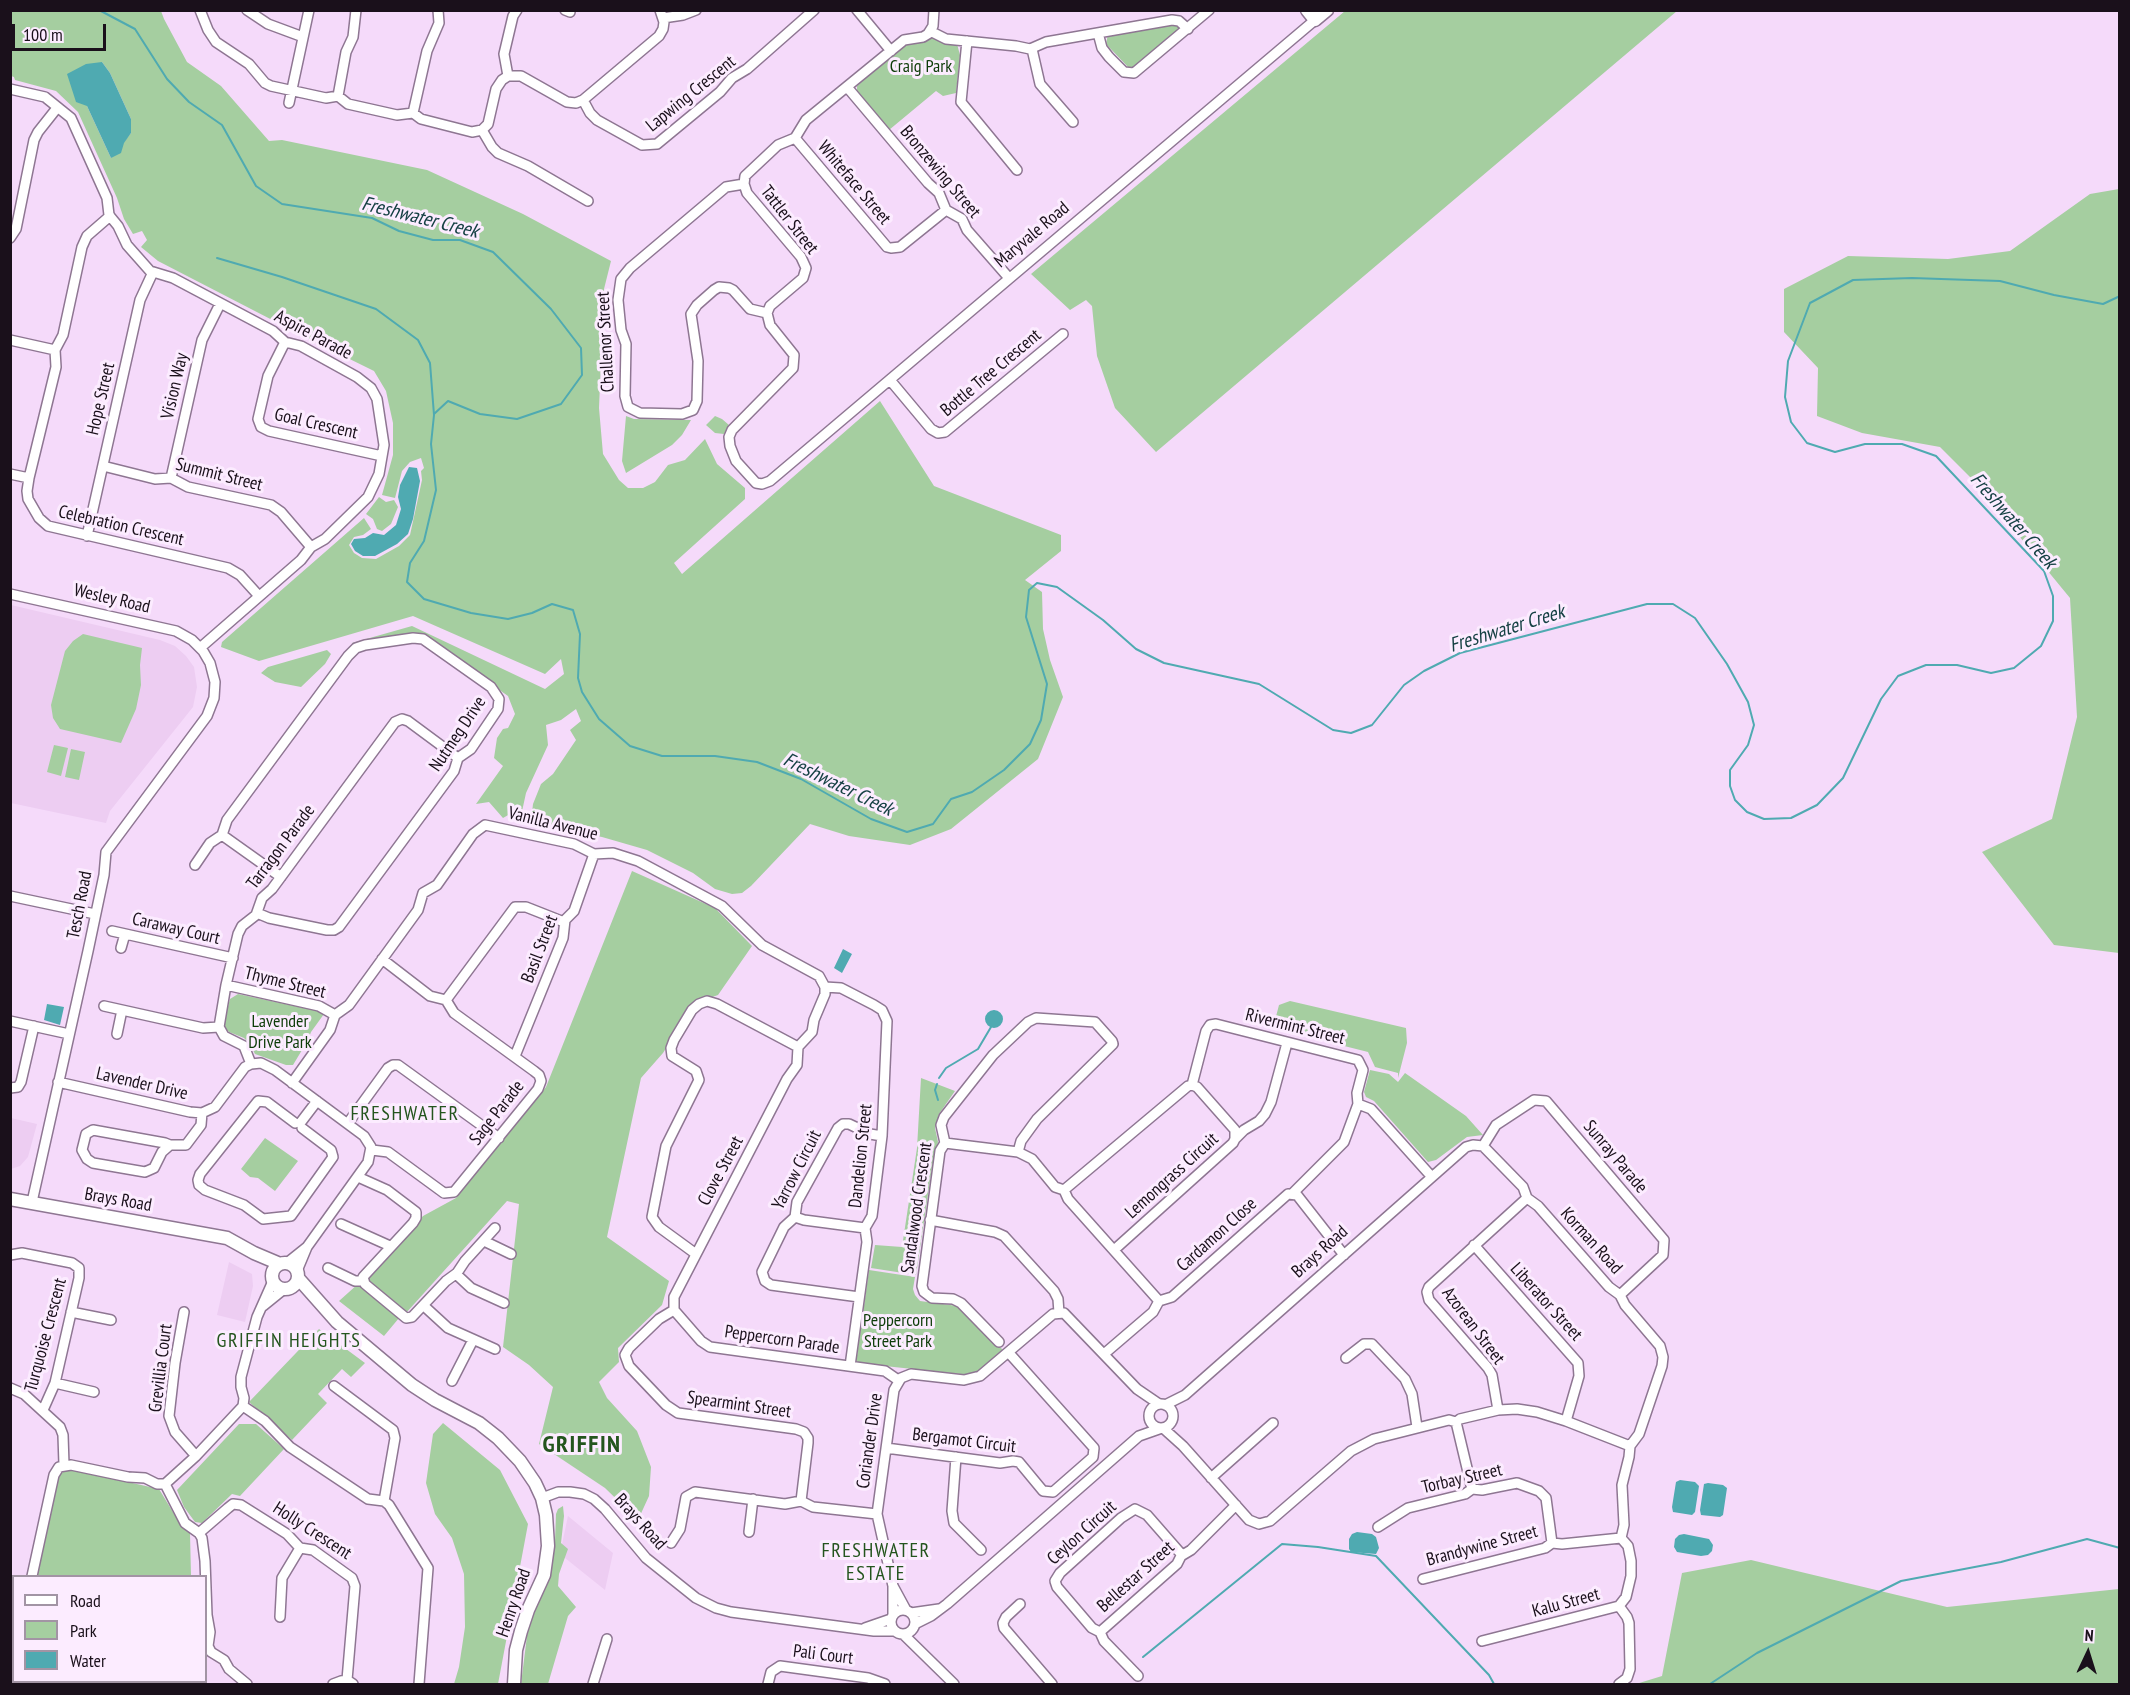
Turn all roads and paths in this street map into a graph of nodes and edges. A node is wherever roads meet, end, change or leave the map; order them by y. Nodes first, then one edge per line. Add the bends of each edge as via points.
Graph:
1 (200, 10) edge
2 (247, 10) edge
3 (309, 10) edge
4 (356, 10) edge
5 (438, 10) edge
6 (517, 10) edge
7 (696, 10) edge
8 (814, 10) edge
9 (857, 10) edge
10 (934, 10) edge
11 (1209, 10) edge
12 (661, 14) edge
13 (1317, 14) edge
14 (1188, 29) junction
15 (930, 31) junction
16 (1098, 33) junction
17 (303, 37) junction
18 (966, 41) junction
19 (1032, 49) junction
20 (891, 51) junction
21 (508, 76) junction
22 (847, 87) junction
23 (10, 89) edge
24 (295, 92) junction
25 (338, 96) junction
26 (583, 100) junction
27 (289, 103) dead end
28 (57, 108) junction
29 (413, 113) junction
30 (1072, 122) dead end
31 (482, 130) junction
32 (795, 138) junction
33 (1017, 170) dead end
34 (744, 184) junction
35 (588, 201) dead end
36 (946, 210) junction
37 (110, 216) junction
38 (10, 238) edge
39 (153, 272) junction
40 (1009, 278) junction
41 (220, 304) junction
42 (767, 313) junction
43 (1063, 334) dead end
44 (10, 340) edge
45 (285, 342) junction
46 (55, 350) junction
47 (890, 380) junction
48 (382, 456) junction
49 (103, 466) junction
50 (10, 474) edge
51 (29, 478) junction
52 (171, 478) junction
53 (87, 536) junction
54 (311, 547) junction
55 (10, 594) edge
56 (259, 596) junction
57 (200, 648) junction
58 (458, 758) junction
59 (222, 835) junction
60 (594, 854) junction
61 (195, 865) dead end
62 (281, 877) junction
63 (10, 896) edge
64 (257, 913) junction
65 (95, 914) junction
66 (564, 922) junction
67 (112, 931) dead end
68 (124, 934) junction
69 (121, 948) dead end
70 (233, 958) junction
71 (382, 959) junction
72 (226, 985) junction
73 (825, 987) junction
74 (446, 1000) junction
75 (104, 1006) dead end
76 (122, 1010) junction
77 (335, 1015) junction
78 (10, 1021) edge
79 (34, 1026) junction
80 (219, 1027) junction
81 (69, 1034) junction
82 (117, 1034) dead end
83 (1287, 1043) junction
84 (798, 1047) junction
85 (514, 1056) junction
86 (251, 1064) junction
87 (58, 1082) junction
88 (292, 1083) junction
89 (1192, 1085) junction
90 (10, 1088) edge
91 (317, 1101) junction
92 (1358, 1104) junction
93 (202, 1113) junction
94 (348, 1123) junction
95 (299, 1124) junction
96 (882, 1136) junction
97 (498, 1138) junction
98 (1235, 1139) junction
99 (156, 1141) junction
100 (945, 1143) junction
101 (170, 1145) junction
102 (1483, 1146) junction
103 (372, 1150) junction
104 (162, 1152) junction
105 (1018, 1152) junction
106 (358, 1176) junction
107 (1431, 1176) junction
108 (1064, 1190) junction
109 (1292, 1194) junction
110 (1527, 1198) junction
111 (10, 1199) edge
112 (32, 1202) junction
113 (795, 1217) junction
114 (930, 1220) junction
115 (341, 1224) dead end
116 (495, 1228) dead end
117 (865, 1228) junction
118 (218, 1237) junction
119 (484, 1241) junction
120 (1474, 1245) junction
121 (390, 1246) junction
122 (1114, 1250) junction
123 (511, 1254) dead end
124 (696, 1254) junction
125 (10, 1255) edge
126 (1344, 1255) junction
127 (328, 1268) dead end
128 (291, 1269) junction
129 (456, 1274) junction
130 (273, 1278) junction
131 (363, 1281) junction
132 (286, 1288) junction
133 (1620, 1295) junction
134 (860, 1297) junction
135 (1159, 1301) junction
136 (504, 1303) dead end
137 (263, 1306) junction
138 (424, 1306) junction
139 (674, 1310) junction
140 (71, 1311) junction
141 (184, 1312) dead end
142 (1059, 1313) junction
143 (111, 1320) dead end
144 (337, 1323) junction
145 (473, 1340) junction
146 (999, 1342) dead end
147 (495, 1349) dead end
148 (1009, 1353) junction
149 (1104, 1354) junction
150 (1346, 1358) dead end
151 (1662, 1364) joint
152 (850, 1366) junction
153 (898, 1380) junction
154 (452, 1381) dead end
155 (55, 1383) junction
156 (334, 1386) dead end
157 (10, 1388) edge
158 (1137, 1389) junction
159 (94, 1392) dead end
160 (1185, 1395) junction
161 (1162, 1404) junction
162 (243, 1406) junction
163 (43, 1410) junction
164 (1498, 1410) junction
165 (1148, 1416) junction
166 (1173, 1418) junction
167 (1566, 1421) junction
168 (1456, 1422) junction
169 (1273, 1423) dead end
170 (1418, 1427) junction
171 (1161, 1428) junction
172 (1139, 1436) junction
173 (1184, 1446) junction
174 (1630, 1446) junction
175 (886, 1448) junction
176 (196, 1456) junction
177 (956, 1457) junction
178 (64, 1465) junction
179 (1211, 1478) junction
180 (165, 1484) junction
181 (1472, 1490) junction
182 (542, 1498) junction
183 (753, 1499) junction
184 (384, 1501) junction
185 (801, 1501) junction
186 (1236, 1504) junction
187 (877, 1514) junction
188 (1378, 1527) dead end
189 (749, 1532) dead end
190 (199, 1533) junction
191 (1622, 1538) junction
192 (671, 1543) dead end
193 (1552, 1543) junction
194 (300, 1548) junction
195 (981, 1550) dead end
196 (1182, 1555) junction
197 (32, 1575) edge
198 (206, 1575) edge
199 (1423, 1579) dead end
200 (893, 1586) junction
201 (1020, 1604) dead end
202 (1619, 1606) junction
203 (939, 1609) junction
204 (908, 1612) junction
205 (207, 1615) edge
206 (280, 1617) dead end
207 (892, 1617) junction
208 (914, 1627) junction
209 (865, 1628) junction
210 (894, 1631) junction
211 (1100, 1632) junction
212 (904, 1635) junction
213 (607, 1639) dead end
214 (1482, 1641) dead end
215 (920, 1648) junction
216 (1138, 1676) dead end
217 (350, 1682) edge
218 (247, 1684) edge
219 (333, 1684) edge
220 (419, 1684) edge
221 (514, 1684) edge
222 (592, 1684) edge
223 (768, 1684) edge
224 (885, 1684) edge
225 (954, 1684) edge
226 (1052, 1684) edge
227 (1619, 1684) edge

1 - 24 street via 216,42 249,64 265,83
2 - 17 street via 268,24
3 - 17 street
4 - 25 street
5 - 29 street via 439,22 428,46
6 - 21 street via 504,54
7 - 12 street via 683,15
8 - 26 street, Lapwing Crescent via 657,144 642,146 597,120
9 - 20 street
10 - 15 street
11 - 14 street
12 - 26 street via 663,29 656,39
13 - 40 street, Maryvale Road
14 - 16 street via 1175,20
14 - 16 street via 1130,74 1109,57
15 - 18 street via 943,38
15 - 20 street, Tattler Street via 922,37 904,40
16 - 19 street via 1046,42
17 - 24 street
18 - 19 street
18 - 33 street via 961,102
19 - 30 street via 1040,84
20 - 22 street, Tattler Street
21 - 26 street via 521,76 567,102
21 - 31 street via 498,86 489,121
22 - 32 street, Tattler Street via 806,120
22 - 36 street, Bronzewing Street via 939,193
23 - 28 street, Aspire Parade via 42,96
24 - 25 street via 326,98
24 - 27 street
25 - 29 street via 354,105 397,115
28 - 37 street, Aspire Parade via 73,120 107,198
28 - 38 street via 34,140
29 - 31 street via 468,132
31 - 35 street via 498,153
32 - 34 street, Tattler Street via 775,147 747,173
32 - 36 street, Whiteface Street via 887,247 900,247
34 - 42 street, Tattler Street via 806,268 803,278
34 - 42 street, Challenor Street via 726,187 621,279 618,300 626,344 628,407 640,413 682,414 693,410 697,401 698,361 691,314 714,290 729,288 750,309
36 - 40 street, Bronzewing Street via 962,219
37 - 39 street, Aspire Parade via 127,245
37 - 46 street, Celebration Crescent via 83,243 63,335
39 - 41 street, Aspire Parade via 173,278
39 - 49 street, Hope Street via 140,300
40 - 47 street, Maryvale Road
41 - 45 street, Aspire Parade via 273,331
41 - 52 street, Vision Way via 202,340
42 - 47 street, Maryvale Road via 770,325 794,355 794,363 729,437 736,461 759,484 770,481
43 - 47 street, Bottle Tree Crescent via 945,432 931,429
44 - 46 street
45 - 48 street, Aspire Parade via 301,346 371,388 377,399 384,440
45 - 48 street, Goal Crescent via 268,376 258,419 261,427
46 - 51 street, Celebration Crescent via 56,367
48 - 54 street, Aspire Parade via 379,474 365,502 326,539
49 - 52 street, Summit Street via 155,479
49 - 53 street, Hope Street
50 - 51 street
51 - 53 street, Celebration Crescent via 28,499 42,522
52 - 54 street, Summit Street via 188,487 271,505
53 - 56 street, Celebration Crescent via 228,568 240,574
54 - 56 street, Aspire Parade via 302,560
55 - 57 street, Wesley Road via 171,629
56 - 57 street, Aspire Parade
57 - 65 street, Tesch Road via 214,677 211,709 109,846
58 - 59 street, Nutmeg Drive via 471,749 498,709 499,699 491,687 423,639 360,646 348,656 227,820
58 - 62 street, Tarragon Parade via 408,721 395,722
58 - 64 street, Nutmeg Drive via 453,773 338,928 327,930
59 - 61 street, Nutmeg Drive via 210,843
59 - 62 street
60 - 66 street, Basil Street via 574,911
60 - 71 street, Vanilla Avenue via 574,844 483,826 436,885 423,893 418,910
60 - 73 street, Vanilla Avenue via 610,852 632,859 716,902 762,945 819,976
62 - 64 street, Tarragon Parade via 261,900
63 - 65 street
64 - 70 street, Tarragon Parade via 240,928
65 - 81 street, Tesch Road
66 - 74 street via 526,907 515,907
66 - 85 street, Basil Street via 563,938
67 - 68 street, Caraway Court
68 - 69 street
68 - 70 street, Caraway Court
70 - 72 street, Tarragon Parade
71 - 74 street, Sage Parade via 432,997
71 - 77 street, Vanilla Avenue via 349,1005
72 - 77 street, Thyme Street via 319,1006
72 - 80 street, Tarragon Parade
73 - 84 street, Clove Street via 812,1032
73 - 96 street, Dandelion Street via 841,988 877,1006 886,1018
74 - 85 street, Sage Parade via 454,1013
75 - 76 street
76 - 80 street via 202,1028
76 - 82 street
77 - 88 street, Vanilla Avenue via 330,1030
78 - 79 street
79 - 81 street
79 - 90 street via 21,1082 18,1088
80 - 86 street via 224,1036 244,1046
81 - 87 street, Tesch Road
83 - 89 street, Rivermint Street via 1210,1025
83 - 92 street, Rivermint Street via 1358,1060 1363,1070 1356,1093
83 - 98 street via 1271,1102 1259,1121
84 - 124 street, Clove Street via 797,1065
84 - 124 street via 707,1001 692,1010 670,1048 672,1056 696,1071 699,1080 666,1146 652,1217 659,1227
85 - 97 street, Sage Parade via 537,1073 541,1081
86 - 88 street via 265,1064
86 - 93 street, Lavender Drive via 242,1070 215,1107
87 - 93 street, Lavender Drive
87 - 112 street, Tesch Road
88 - 91 street
89 - 98 street, Lemongrass Circuit via 1234,1130
89 - 108 street via 1181,1090
91 - 94 street
91 - 95 street
92 - 107 street via 1371,1109
92 - 109 street, Rivermint Street via 1344,1142
93 - 101 street via 201,1125 188,1144
94 - 97 street via 388,1068 398,1065
94 - 103 street via 367,1138
95 - 95 street via 265,1102 256,1102 199,1176 200,1187 244,1205 262,1219 291,1216 334,1156 332,1150
96 - 113 street, Yarrow Circuit via 849,1124 839,1126 798,1200
96 - 117 street, Dandelion Street via 872,1216
97 - 103 street, Sage Parade via 450,1194 388,1152
98 - 122 street, Lemongrass Circuit
99 - 101 street
99 - 104 street
99 - 104 street via 93,1130 86,1134 82,1150 93,1163 145,1172 154,1168
100 - 105 street
100 - 105 street, Sandalwood Crescent via 941,1125 944,1116 993,1055 1028,1022 1036,1018 1095,1022 1113,1044 1037,1119
100 - 114 street, Sandalwood Crescent via 939,1151
101 - 104 street
102 - 107 street, Brays Road via 1466,1147
102 - 110 street, Korman Road via 1523,1187
102 - 133 street, Sunray Parade via 1496,1125 1534,1100 1546,1101 1664,1240 1663,1255
103 - 106 street
105 - 108 street via 1032,1159 1055,1187
106 - 121 street via 387,1190 416,1212 413,1223
106 - 128 street
107 - 126 street, Brays Road
108 - 122 street via 1068,1200
109 - 126 street via 1297,1195
109 - 135 street, Cardamon Close via 1172,1298
110 - 120 street, Azorean Street
110 - 133 street, Korman Road
111 - 112 main road, Brays Road
112 - 118 main road, Brays Road
113 - 117 street
113 - 134 street, Yarrow Circuit via 784,1227 764,1267 765,1281
114 - 142 street via 1004,1236 1054,1291 1059,1299
114 - 146 street, Sandalwood Crescent via 924,1292 932,1298 961,1303
115 - 121 street
116 - 119 street
117 - 134 street, Dandelion Street via 867,1244
118 - 128 main road, Brays Road
118 - 130 main road, Brays Road via 258,1262
119 - 123 street
119 - 129 street
120 - 164 street, Azorean Street via 1429,1287 1427,1296 1488,1368
120 - 167 street, Liberator Street via 1578,1363 1579,1376
121 - 131 street via 364,1274
122 - 135 street
124 - 139 street, Clove Street via 674,1297
125 - 140 street, Turquoise Crescent via 22,1252 79,1268
126 - 160 street, Brays Road
127 - 131 street
128 - 130 main road via 275,1269
128 - 132 main road via 295,1284
128 - 144 main road, Brays Road
129 - 136 street via 471,1288
129 - 138 street
130 - 132 main road via 277,1286
130 - 137 street
131 - 138 street via 406,1318
132 - 137 street
132 - 144 main road, Brays Road via 305,1297
133 - 151 street, Korman Road via 1660,1346
134 - 152 street, Dandelion Street
135 - 149 street, Cardamon Close via 1153,1312
137 - 162 street via 241,1377
138 - 145 street via 444,1326
139 - 152 street, Peppercorn Parade via 710,1347
139 - 185 street, Spearmint Street via 629,1348 625,1356 629,1366 678,1413 804,1432 808,1443
140 - 143 street
140 - 155 street, Turquoise Crescent
141 - 176 street, Grevillia Court via 169,1416 175,1432
142 - 148 street, Coriander Drive
142 - 149 street via 1072,1320
144 - 182 main road, Brays Road via 412,1385 493,1434 520,1461
145 - 147 street
145 - 154 street
148 - 153 street, Coriander Drive via 980,1376 964,1380 911,1374
148 - 177 street, Bergamot Circuit via 1094,1448 1093,1457 1053,1492 1043,1491 1019,1462
149 - 158 street
150 - 170 street via 1364,1344 1372,1344 1405,1379
151 - 174 street, Kalu Street via 1639,1434
152 - 153 street, Peppercorn Parade via 886,1371
153 - 175 street, Coriander Drive
155 - 159 street
155 - 163 street, Turquoise Crescent
156 - 184 street via 393,1430
157 - 163 street via 20,1391
158 - 161 street
158 - 165 street
160 - 161 street, Brays Road
160 - 166 street, Brays Road
161 - 165 street via 1152,1408
161 - 166 street via 1171,1409
162 - 176 street
162 - 184 street via 265,1421 290,1447 368,1499
163 - 178 street via 62,1430
164 - 167 street via 1517,1409
164 - 168 street
165 - 171 street via 1151,1424
165 - 172 street
166 - 171 street
166 - 173 street
167 - 174 street
168 - 170 street
168 - 181 street
169 - 179 street
170 - 186 street via 1374,1439 1351,1451 1270,1521 1259,1524 1249,1520
171 - 172 street
171 - 173 street
172 - 203 street
173 - 179 street
174 - 191 street, Kalu Street via 1622,1485
175 - 177 street, Bergamot Circuit
175 - 187 street, Coriander Drive
176 - 180 street
177 - 195 street via 954,1523
178 - 180 street
178 - 197 street via 54,1475
179 - 186 street
180 - 190 street via 185,1522
181 - 188 street, Torbay Street via 1408,1508
181 - 193 street, Torbay Street via 1517,1483 1539,1491 1546,1498
182 - 209 street, Brays Road via 570,1491 594,1499 646,1558 709,1605 731,1612
182 - 221 main road, Henry Road via 547,1526 546,1566 521,1631
183 - 185 street via 785,1504
183 - 189 street
183 - 192 street via 690,1493 685,1499 680,1529
184 - 220 street via 428,1568
185 - 187 street via 815,1507
186 - 196 street, Bellestar Street
187 - 200 street, Coriander Drive
190 - 194 street, Holly Crescent via 233,1504 241,1505 287,1534
190 - 198 street
191 - 193 street, Brandywine Street
191 - 202 street, Kalu Street via 1628,1546 1631,1576 1626,1598
193 - 199 street, Brandywine Street
194 - 206 street via 282,1578
194 - 217 street, Holly Crescent via 313,1550 352,1578 355,1586
196 - 211 street, Bellestar Street
196 - 211 street, Ceylon Circuit via 1147,1515 1136,1509 1060,1573 1055,1581 1057,1587 1092,1628
200 - 204 street, Coriander Drive
200 - 207 street, Coriander Drive
201 - 226 street via 1006,1617 1004,1629
202 - 214 street, Kalu Street
202 - 227 street via 1629,1623 1630,1669
203 - 204 street
203 - 208 street
204 - 207 street via 899,1611
204 - 208 street
205 - 218 street via 211,1652
207 - 209 street, Brays Road
207 - 210 street
208 - 212 street
208 - 215 street
209 - 210 street, Brays Road
210 - 212 street
211 - 216 street, Bellestar Street
212 - 215 street
213 - 222 street
215 - 225 street
217 - 219 street
223 - 224 street, Pali Court via 771,1672 780,1666 868,1678

